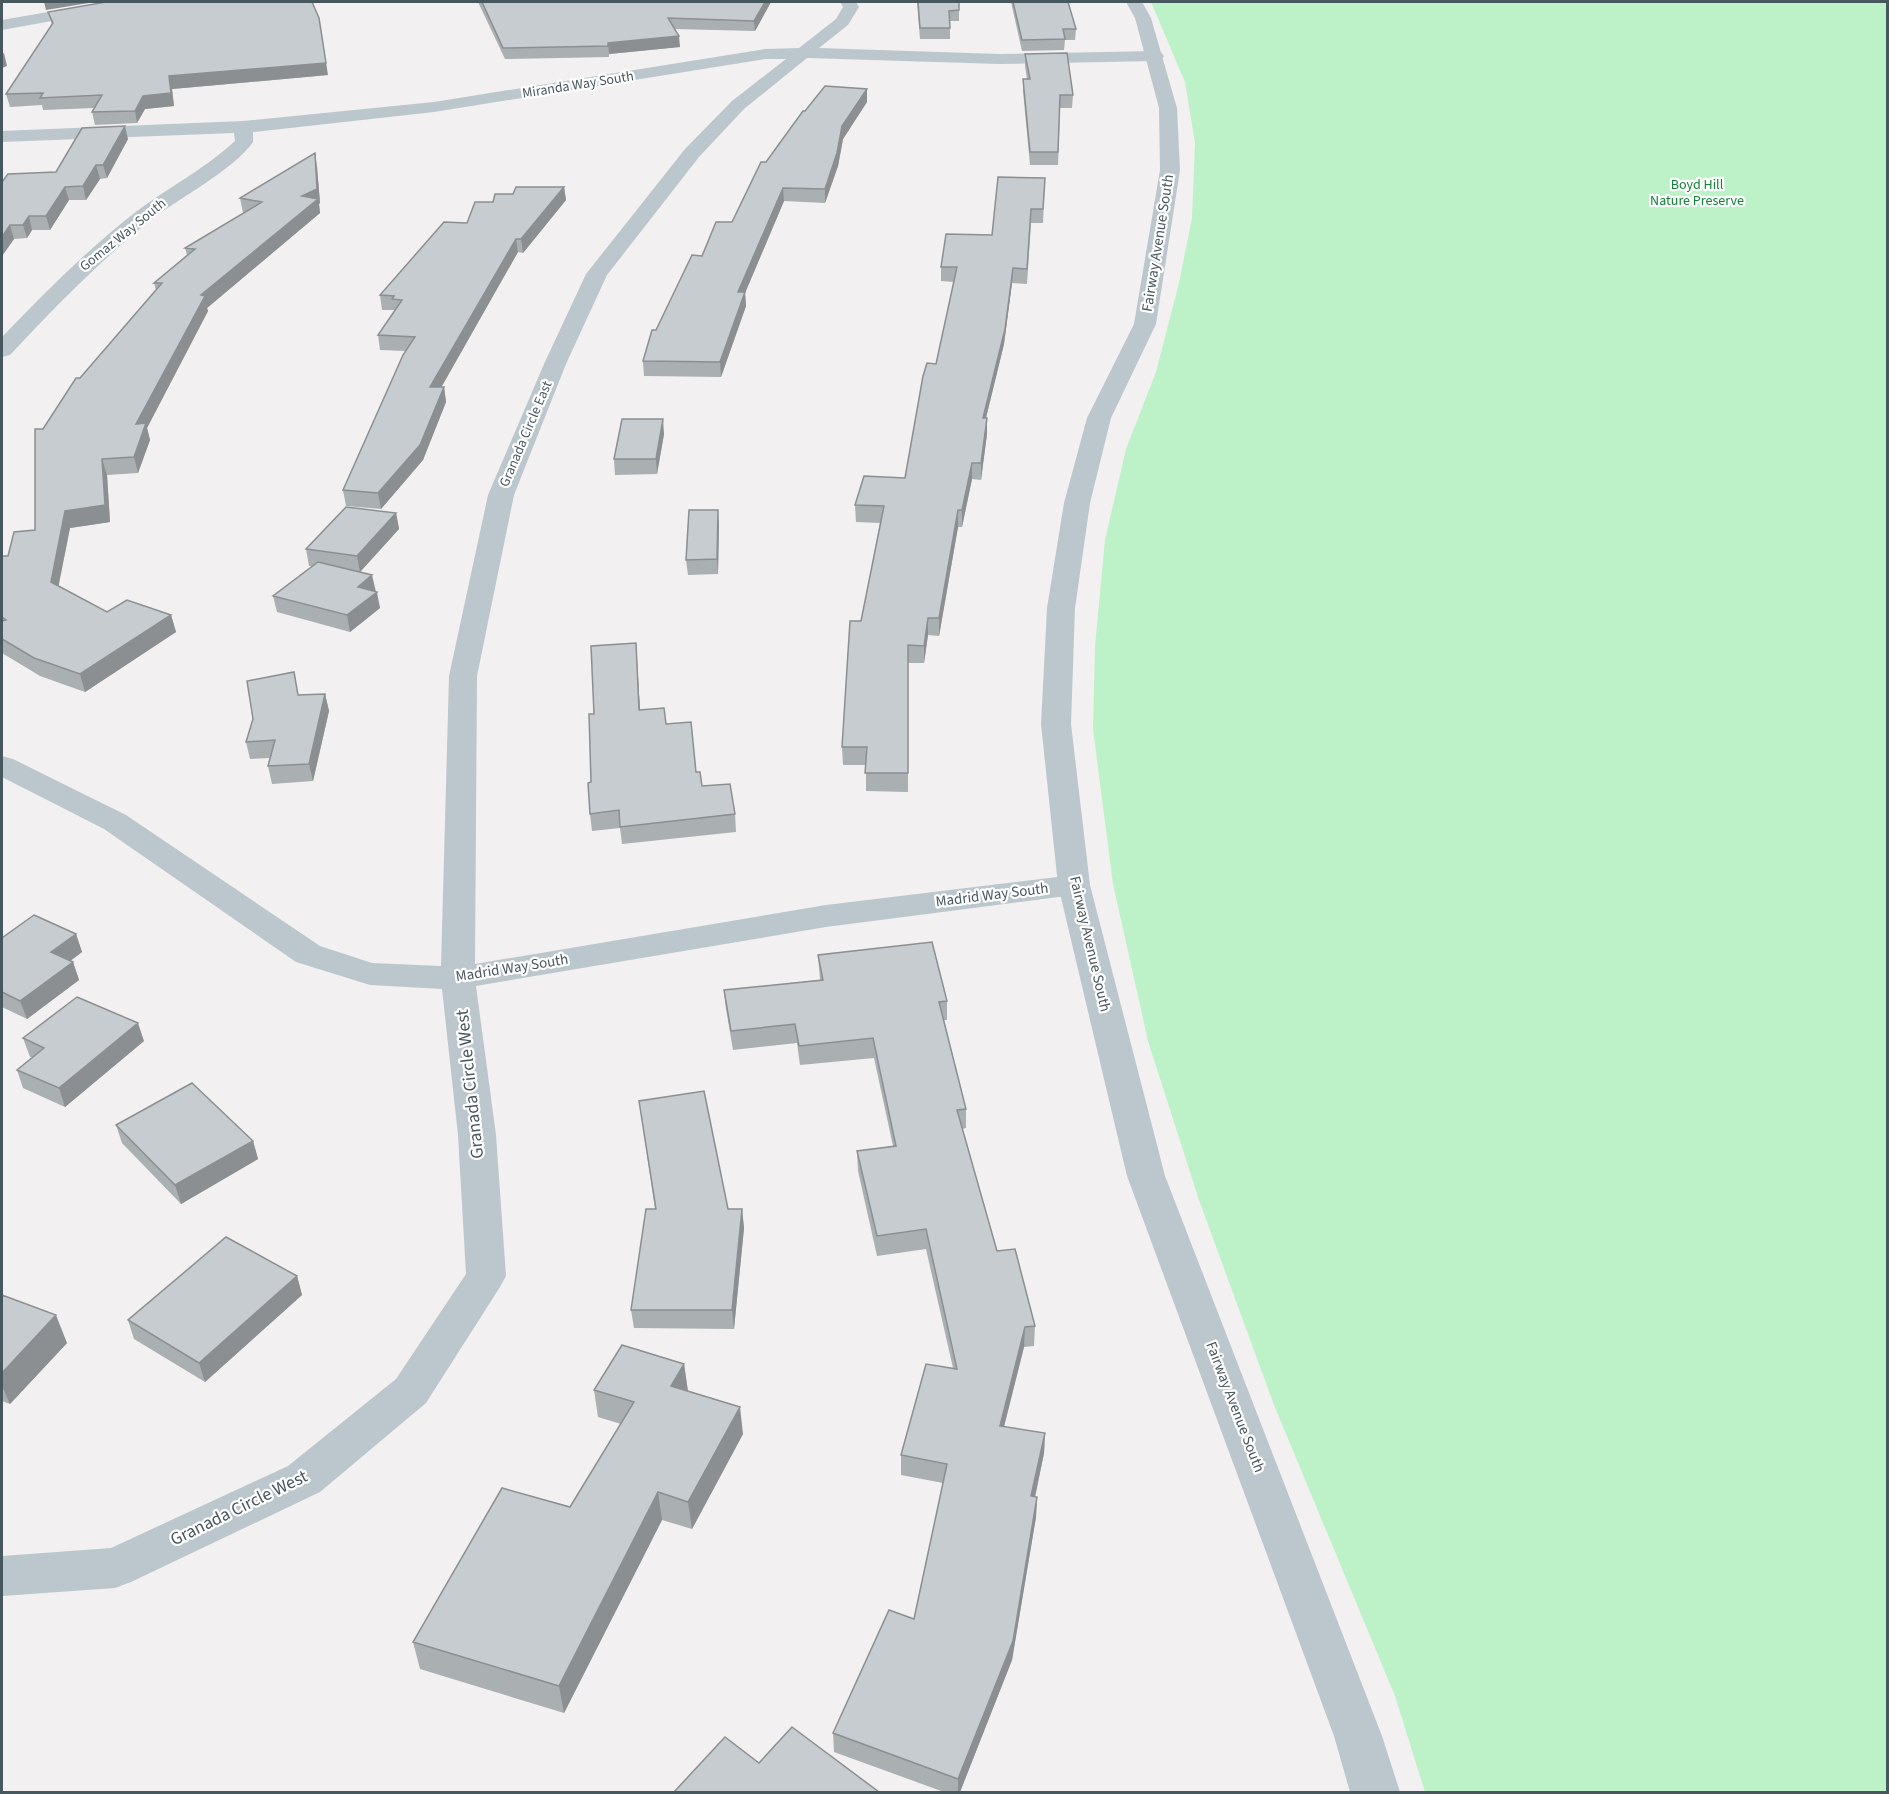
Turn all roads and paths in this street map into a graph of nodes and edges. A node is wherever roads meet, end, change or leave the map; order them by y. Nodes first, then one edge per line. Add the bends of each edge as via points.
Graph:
1 (129, 2) edge
2 (848, 2) edge
3 (1134, 2) edge
4 (2, 25) edge
5 (802, 53) junction
6 (1155, 56) junction
7 (243, 127) junction
8 (2, 136) edge
9 (2, 350) edge
10 (2, 765) edge
11 (1074, 885) junction
12 (458, 978) junction
13 (2, 1576) edge
14 (1375, 1792) edge

1 - 4 street
2 - 5 street, Granada Circle East via 851,7 842,22
3 - 6 street, Fairway Avenue South
5 - 6 street, Miranda Way South via 999,59
5 - 7 street, Miranda Way South via 765,54 434,107
5 - 12 street, Granada Circle East via 738,105 692,153 597,274 501,495 463,676
6 - 11 street, Fairway Avenue South via 1168,108 1170,170 1159,244 1145,324 1098,418 1077,503 1061,608 1056,724
7 - 8 street, Miranda Way South
7 - 9 street, Gomaz Way South via 244,142 229,158 164,201 73,276
10 - 12 street, Madrid Way South via 115,822 308,954 370,974
11 - 12 street, Madrid Way South via 826,916
11 - 14 street, Fairway Avenue South via 1146,1176 1350,1714
12 - 13 street, Granada Circle West via 477,1135 486,1276 411,1391 304,1479 115,1568

